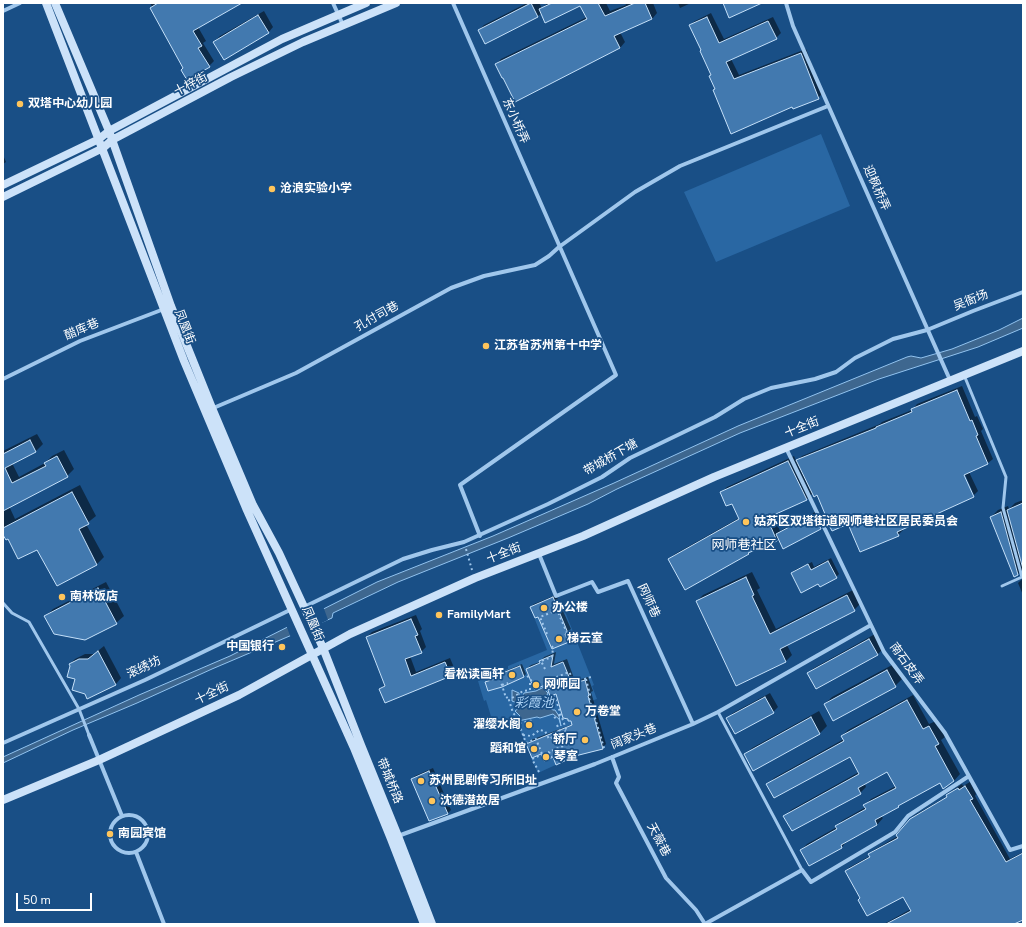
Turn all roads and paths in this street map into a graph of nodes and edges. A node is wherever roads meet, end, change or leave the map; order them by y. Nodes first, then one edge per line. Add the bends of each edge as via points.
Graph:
1 (20, 3) edge
2 (46, 3) edge
3 (55, 3) edge
4 (333, 3) edge
5 (366, 3) edge
6 (396, 3) edge
7 (453, 3) edge
8 (786, 3) edge
9 (3, 10) edge
10 (339, 15) junction
11 (343, 25) junction
12 (828, 106) junction
13 (109, 131) junction
14 (99, 139) junction
15 (112, 140) junction
16 (103, 148) junction
17 (3, 186) edge
18 (3, 197) edge
19 (559, 247) junction
20 (1023, 292) edge
21 (168, 307) junction
22 (927, 330) junction
23 (1023, 351) edge
24 (964, 375) junction
25 (3, 379) edge
26 (950, 381) junction
27 (208, 410) junction
28 (786, 447) junction
29 (480, 536) junction
30 (465, 545) dead end
31 (539, 554) junction
32 (472, 570) dead end
33 (1002, 586) dead end
34 (3, 603) edge
35 (304, 607) junction
36 (292, 609) junction
37 (871, 625) junction
38 (567, 633) dead end
39 (547, 634) dead end
40 (551, 644) dead end
41 (323, 648) junction
42 (311, 655) junction
43 (545, 669) dead end
44 (527, 676) dead end
45 (591, 677) dead end
46 (500, 678) dead end
47 (586, 679) junction
48 (547, 681) dead end
49 (508, 683) dead end
50 (530, 683) dead end
51 (547, 684) dead end
52 (533, 685) dead end
53 (502, 686) junction
54 (549, 690) dead end
55 (553, 695) dead end
56 (509, 700) junction
57 (80, 710) junction
58 (718, 712) junction
59 (560, 714) junction
60 (555, 718) dead end
61 (534, 720) dead end
62 (519, 724) junction
63 (693, 724) junction
64 (557, 725) dead end
65 (561, 734) junction
66 (89, 735) joint
67 (523, 735) junction
68 (3, 743) edge
69 (570, 743) dead end
70 (604, 748) dead end
71 (612, 757) junction
72 (552, 758) dead end
73 (99, 760) junction
74 (539, 772) dead end
75 (969, 776) junction
76 (3, 800) edge
77 (122, 816) junction
78 (395, 838) junction
79 (1023, 846) edge
80 (136, 852) junction
81 (802, 870) junction
82 (164, 924) edge
83 (424, 924) edge
84 (432, 924) edge
85 (705, 924) edge

1 - 9 street
2 - 14 main road, 凤凰街
3 - 13 main road, 凤凰街
4 - 10 street
5 - 10 main road, 十梓街
6 - 11 main road, 十梓街
7 - 19 street, 东小桥弄
8 - 12 street, 迎枫桥弄 via 793,26
10 - 11 street
10 - 13 main road, 十梓街 via 282,38
11 - 15 main road, 十梓街 via 238,74
12 - 19 street, 孔付司巷 via 680,166 635,192
12 - 22 street, 迎枫桥弄
13 - 14 main road, 十梓街
13 - 15 main road, 凤凰街
14 - 16 main road, 凤凰街
14 - 17 main road, 十梓街
15 - 16 main road, 十梓街
15 - 21 main road, 凤凰街
16 - 18 main road, 十梓街
16 - 21 main road, 凤凰街
19 - 27 street, 孔付司巷 via 536,264 484,276 451,288 296,373
19 - 29 street, 东小桥弄 via 616,376 460,485
20 - 22 street, 吴衙场
21 - 25 street, 醋库巷 via 80,341
21 - 27 main road, 凤凰街
22 - 26 street, 迎枫桥弄
22 - 29 street, 带城桥下塘 via 893,339 855,358 836,372 771,388 744,399 715,417 630,458 602,477
23 - 24 main road, 十全街
24 - 26 main road, 十全街
24 - 33 lane via 1006,477 1003,508 1022,577
26 - 28 main road, 十全街
27 - 35 main road, 凤凰街
27 - 36 main road, 凤凰街 via 262,544
28 - 31 main road, 十全街
28 - 37 street, 南石皮弄
29 - 35 street, 带城桥下塘 via 403,559
30 - 32 path
31 - 41 main road, 十全街 via 475,578
31 - 63 street, 网师巷 via 556,596 592,582 598,592 628,581
34 - 57 lane via 12,613 29,622
35 - 41 main road, 凤凰街
36 - 42 main road, 凤凰街
36 - 57 street, 滚绣坊
37 - 58 street, 阔家头巷
37 - 75 street, 南石皮弄 via 884,652 945,733
38 - 39 path via 557,610 540,617
40 - 43 path via 552,657 541,661
41 - 42 main road, 十全街
41 - 78 main road, 带城桥路
42 - 73 main road, 十全街 via 239,695
42 - 78 main road, 带城桥路
44 - 52 path
45 - 47 path
46 - 53 path
47 - 48 path via 575,682 569,672
47 - 70 path
49 - 53 path
50 - 56 path via 530,690 523,691
51 - 54 path
53 - 56 path
55 - 59 path
56 - 62 path via 516,724
57 - 66 lane
57 - 68 street, 滚绣坊
58 - 63 street, 阔家头巷
58 - 81 lane
59 - 60 path
59 - 65 path via 567,732
61 - 62 path
62 - 67 path
63 - 71 street, 阔家头巷
64 - 65 path
65 - 67 path via 549,739 545,731 539,730 530,736
66 - 73 street
67 - 74 path via 526,743 536,739 542,754 532,759
69 - 72 path via 549,752
71 - 78 street, 阔家头巷
71 - 85 street, 天薇巷 via 619,777 616,783 666,878 696,910
73 - 76 main road, 十全街
73 - 77 street
75 - 79 street, 南石皮弄 via 1010,850
75 - 81 street via 908,816 895,832 810,882
77 - 80 street via 112,826 111,841 122,852
77 - 80 street via 137,816 147,827 147,842
78 - 83 main road, 带城桥路
78 - 84 main road, 带城桥路
80 - 82 street
81 - 85 street

